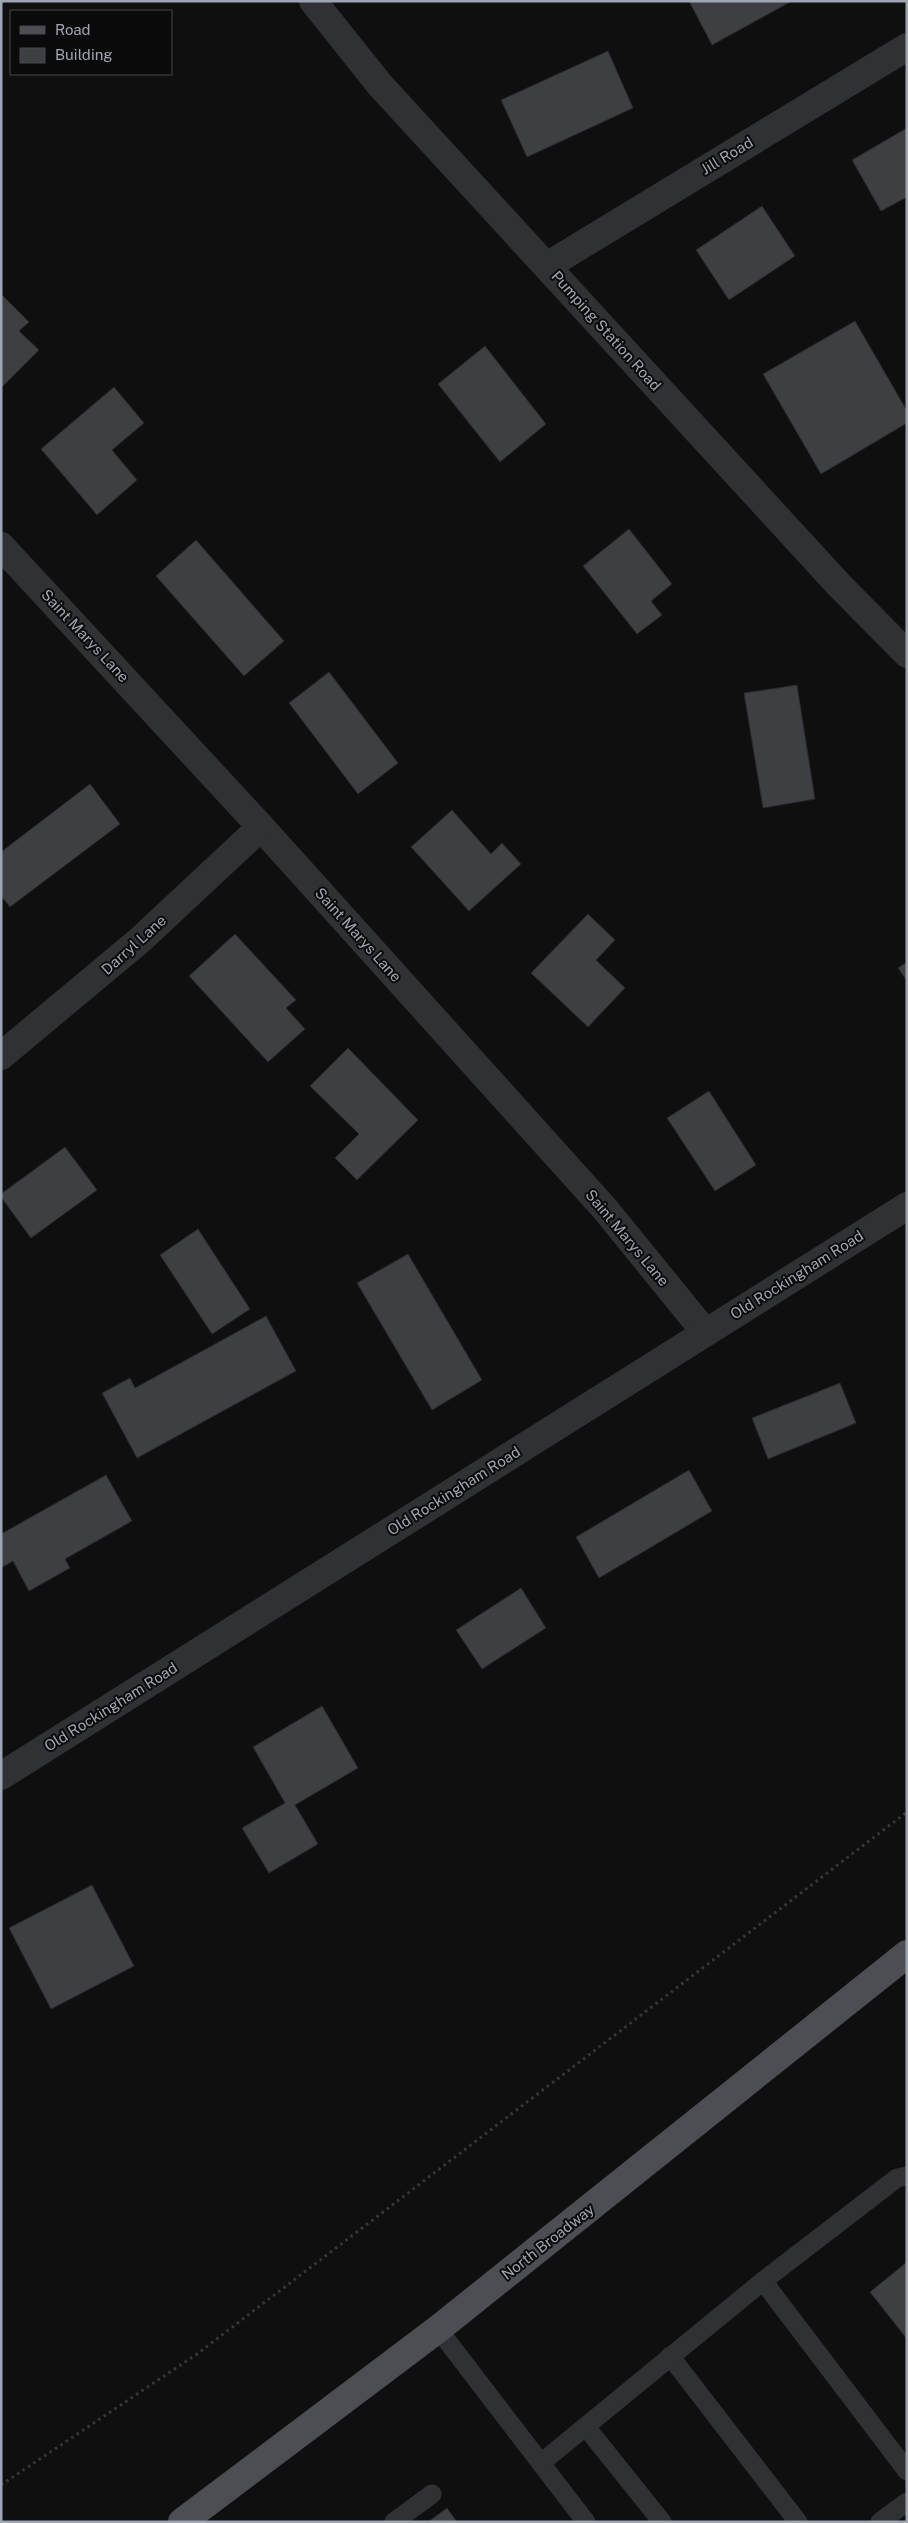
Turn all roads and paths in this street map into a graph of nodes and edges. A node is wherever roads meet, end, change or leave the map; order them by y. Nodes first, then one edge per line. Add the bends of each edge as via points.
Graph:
1 (313, 1) edge
2 (907, 47) edge
3 (547, 266) junction
4 (1, 546) edge
5 (907, 654) edge
6 (261, 827) junction
7 (1, 1056) edge
8 (907, 1206) edge
9 (705, 1332) junction
10 (1, 1776) edge
11 (907, 1812) edge
12 (907, 1954) edge
13 (907, 2176) edge
14 (763, 2281) junction
15 (438, 2329) junction
16 (670, 2356) junction
17 (586, 2427) junction
18 (541, 2463) junction
19 (907, 2471) edge
20 (1, 2485) edge
21 (432, 2494) dead end
22 (907, 2502) edge
23 (182, 2522) edge
24 (394, 2522) edge
25 (586, 2522) edge
26 (662, 2522) edge
27 (798, 2522) edge
28 (880, 2522) edge

1 - 3 street, Pumping Station Road via 380,85
2 - 3 street, Jill Road
3 - 5 street, Pumping Station Road via 839,585
4 - 6 street, Saint Marys Lane
6 - 7 street, Darryl Lane via 140,940
6 - 9 street, Saint Marys Lane via 605,1209
8 - 9 street, Old Rockingham Road
9 - 10 street, Old Rockingham Road
11 - 20 path via 197,2354
12 - 15 main road, North Broadway
13 - 14 lane via 897,2178
14 - 16 lane
14 - 19 lane
15 - 18 lane
15 - 23 main road, North Broadway
16 - 17 lane
16 - 27 lane
17 - 18 lane
17 - 26 lane
18 - 25 lane
21 - 24 lane
22 - 28 lane

